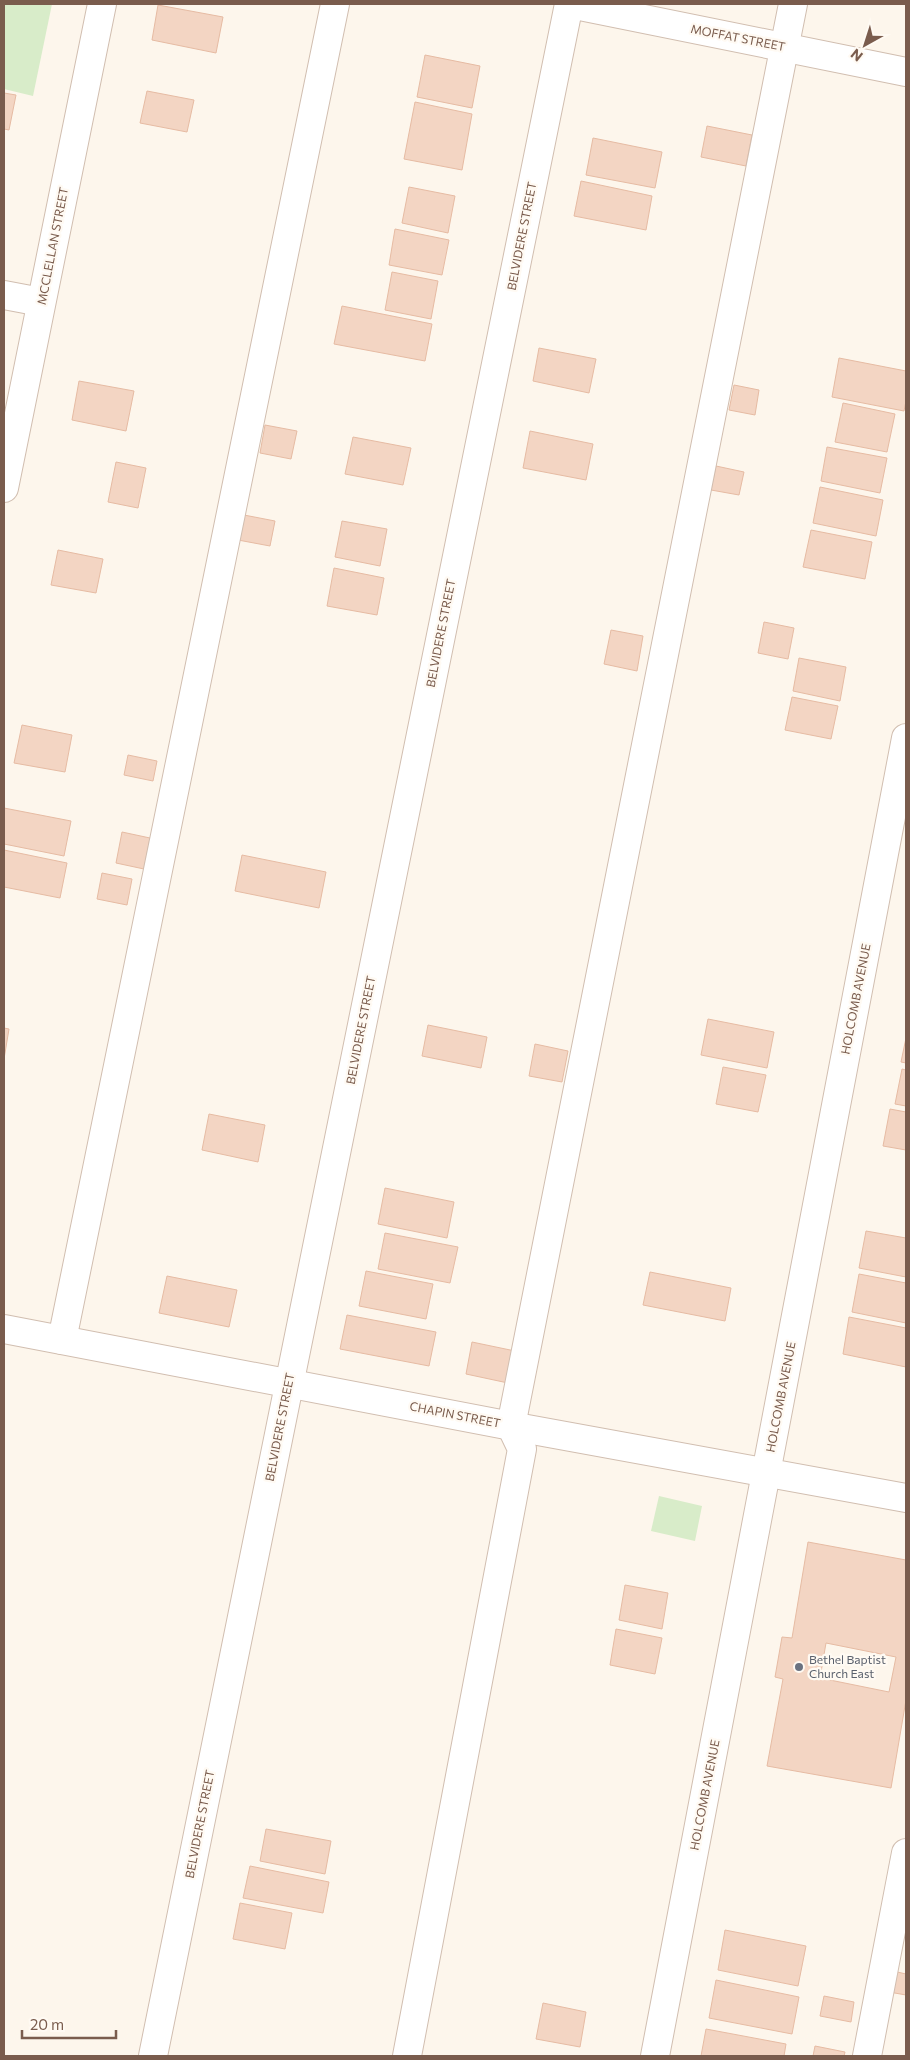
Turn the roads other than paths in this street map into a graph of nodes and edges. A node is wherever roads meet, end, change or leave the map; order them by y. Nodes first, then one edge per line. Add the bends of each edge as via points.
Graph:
1 (102, 4) edge
2 (335, 4) edge
3 (570, 4) edge
4 (793, 4) edge
5 (784, 47) junction
6 (906, 72) edge
7 (4, 295) edge
8 (41, 302) junction
9 (4, 488) edge
10 (906, 738) edge
11 (4, 1329) edge
12 (62, 1340) junction
13 (289, 1383) junction
14 (511, 1426) junction
15 (766, 1472) junction
16 (906, 1498) edge
17 (906, 1853) edge
18 (153, 2056) edge
19 (407, 2056) edge
20 (655, 2056) edge
21 (867, 2056) edge

1 - 8 street, MCCLELLAN STREET
2 - 12 street
3 - 5 street, MOFFAT STREET
3 - 13 street, BELVIDERE STREET
4 - 5 street
5 - 6 street, MOFFAT STREET
5 - 14 street
7 - 8 street
8 - 9 street, MCCLELLAN STREET
10 - 15 street, HOLCOMB AVENUE
11 - 12 street, CHAPIN STREET
12 - 13 street, CHAPIN STREET
13 - 14 street, CHAPIN STREET
13 - 18 street, BELVIDERE STREET
14 - 15 street, CHAPIN STREET
14 - 19 street via 522,1448
15 - 16 street, CHAPIN STREET
15 - 20 street, HOLCOMB AVENUE
17 - 21 street

